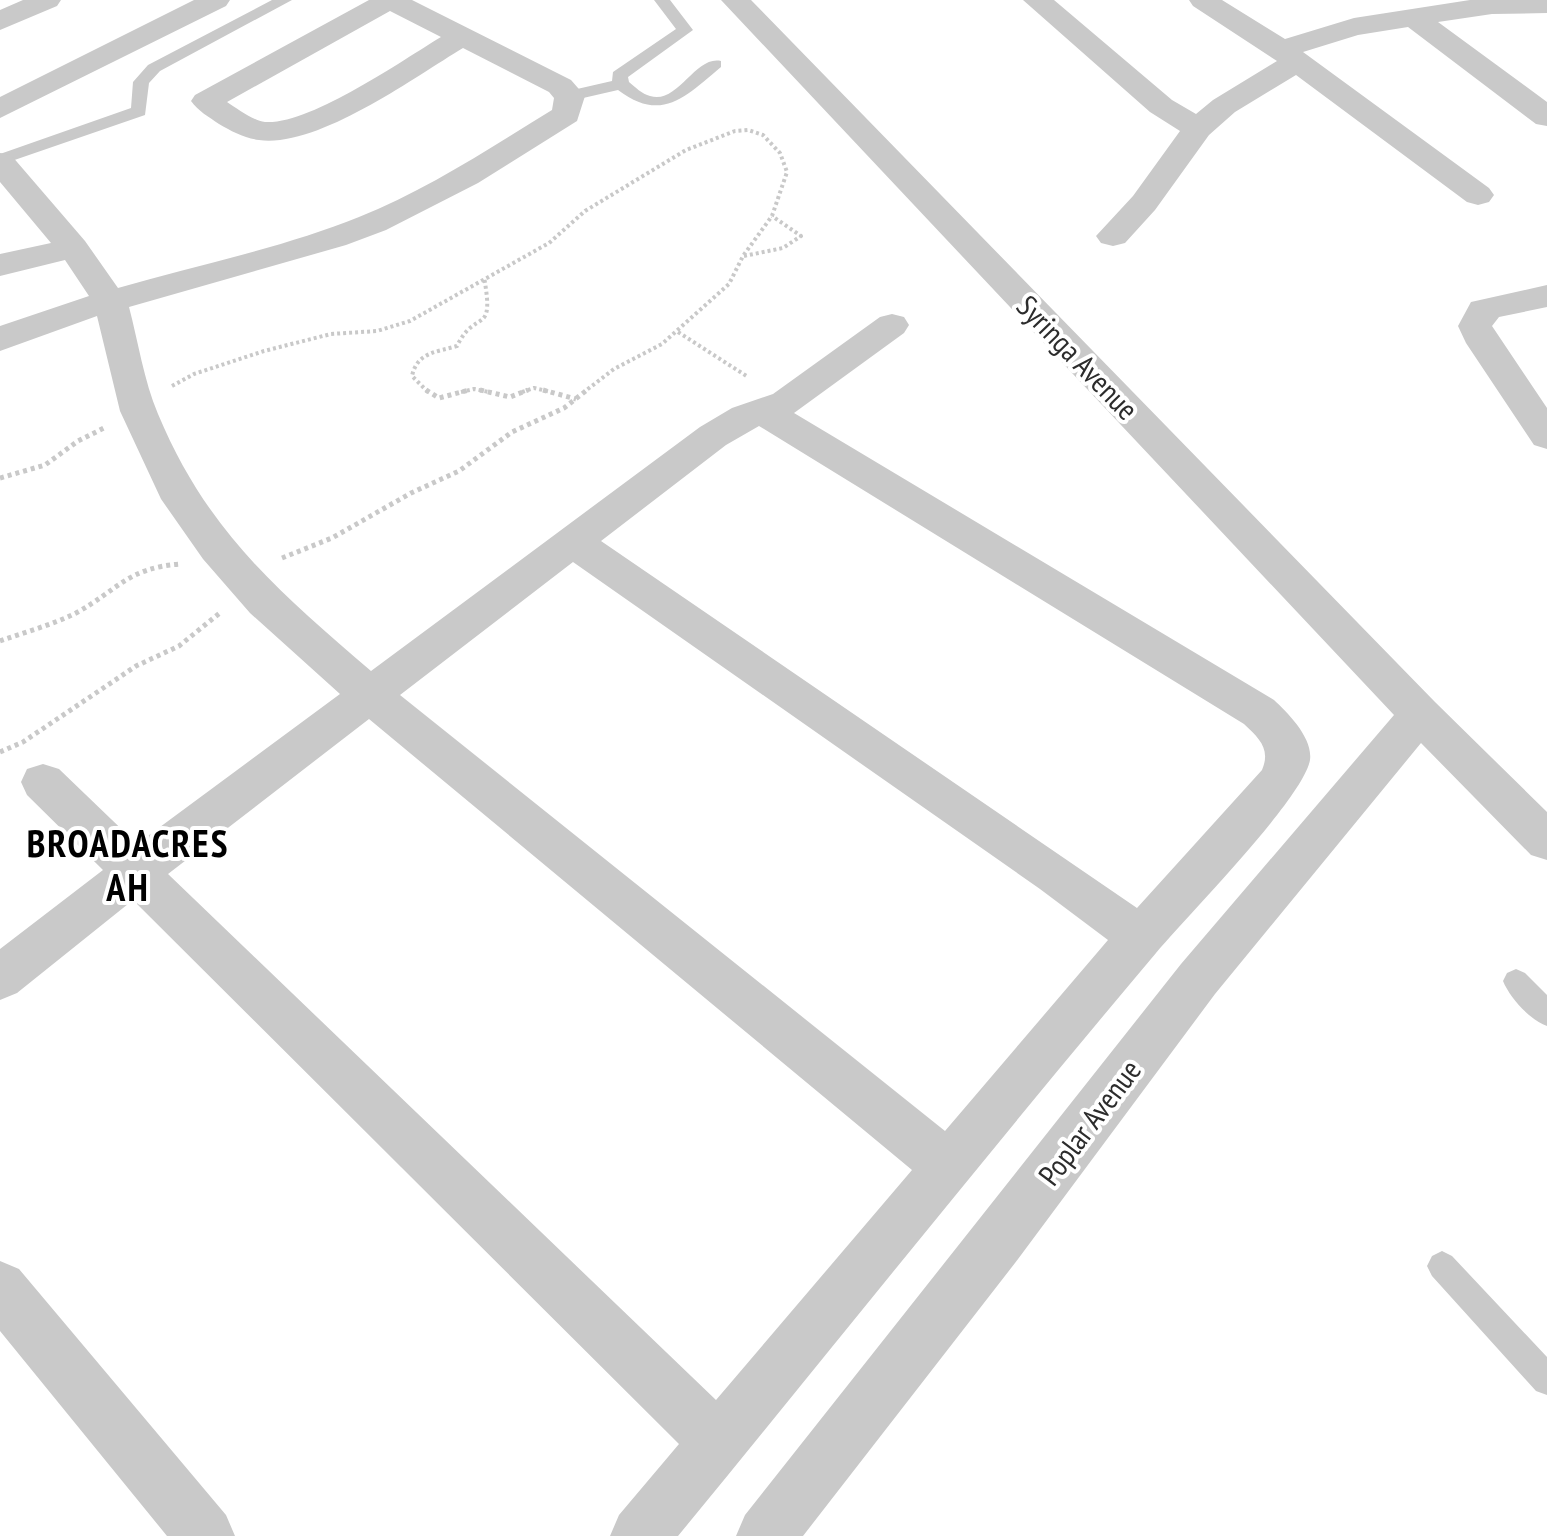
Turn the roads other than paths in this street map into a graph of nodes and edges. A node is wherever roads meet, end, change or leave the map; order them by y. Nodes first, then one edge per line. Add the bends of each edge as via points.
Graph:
1 (47, 0) edge
2 (216, 0) edge
3 (284, 0) edge
4 (390, 0) edge
5 (662, 0) edge
6 (735, 0) edge
7 (1037, 0) edge
8 (1203, 0) edge
9 (1472, 3) edge
10 (1547, 4) edge
11 (1414, 18) junction
12 (0, 21) edge
13 (460, 38) junction
14 (1288, 56) junction
15 (715, 64) dead end
16 (621, 84) junction
17 (570, 96) junction
18 (0, 109) edge
19 (1547, 117) edge
20 (1198, 128) junction
21 (0, 161) edge
22 (1478, 195) dead end
23 (1113, 236) dead end
24 (73, 248) junction
25 (0, 265) edge
26 (1547, 296) edge
27 (111, 302) junction
28 (892, 325) dead end
29 (0, 339) edge
30 (764, 412) junction
31 (1547, 436) edge
32 (574, 543) junction
33 (370, 695) junction
34 (1420, 714) junction
35 (43, 782) dead end
36 (1547, 841) edge
37 (135, 872) junction
38 (1140, 937) junction
39 (0, 978) edge
40 (1516, 981) dead end
41 (1547, 1014) edge
42 (949, 1167) junction
43 (1442, 1266) dead end
44 (0, 1288) edge
45 (1547, 1380) edge
46 (718, 1442) junction
47 (205, 1536) edge
48 (640, 1536) edge
49 (766, 1536) edge

1 - 12 street
2 - 18 street
3 - 21 lane via 154,68 141,82 139,111
4 - 13 street
4 - 13 street via 206,101 251,129 293,130
5 - 16 lane via 685,30 619,75
6 - 34 street, Syringa Avenue
7 - 20 street via 1161,106
8 - 14 street
9 - 10 street
9 - 11 street
11 - 14 street via 1354,27
11 - 19 street
13 - 17 street via 552,81
14 - 20 street
14 - 22 street
15 - 16 lane via 658,102 646,101
16 - 17 lane
17 - 27 street via 566,114 546,128 396,213 334,238
20 - 23 street
21 - 24 street
24 - 25 street
24 - 27 street
26 - 31 street via 1498,303 1483,310 1475,326
27 - 29 street
27 - 33 street via 138,411 175,489 252,588
28 - 30 street via 809,389
30 - 32 street via 713,436
30 - 38 street via 1221,687 1277,729 1288,760 1279,781
32 - 33 street
32 - 38 street
33 - 37 street
33 - 42 street
34 - 36 street, Syringa Avenue
34 - 49 street, Poplar Avenue via 1198,979
35 - 37 street
37 - 39 street
37 - 46 street
38 - 42 street
40 - 41 lane
42 - 46 street
43 - 45 lane
44 - 47 street
46 - 48 street

